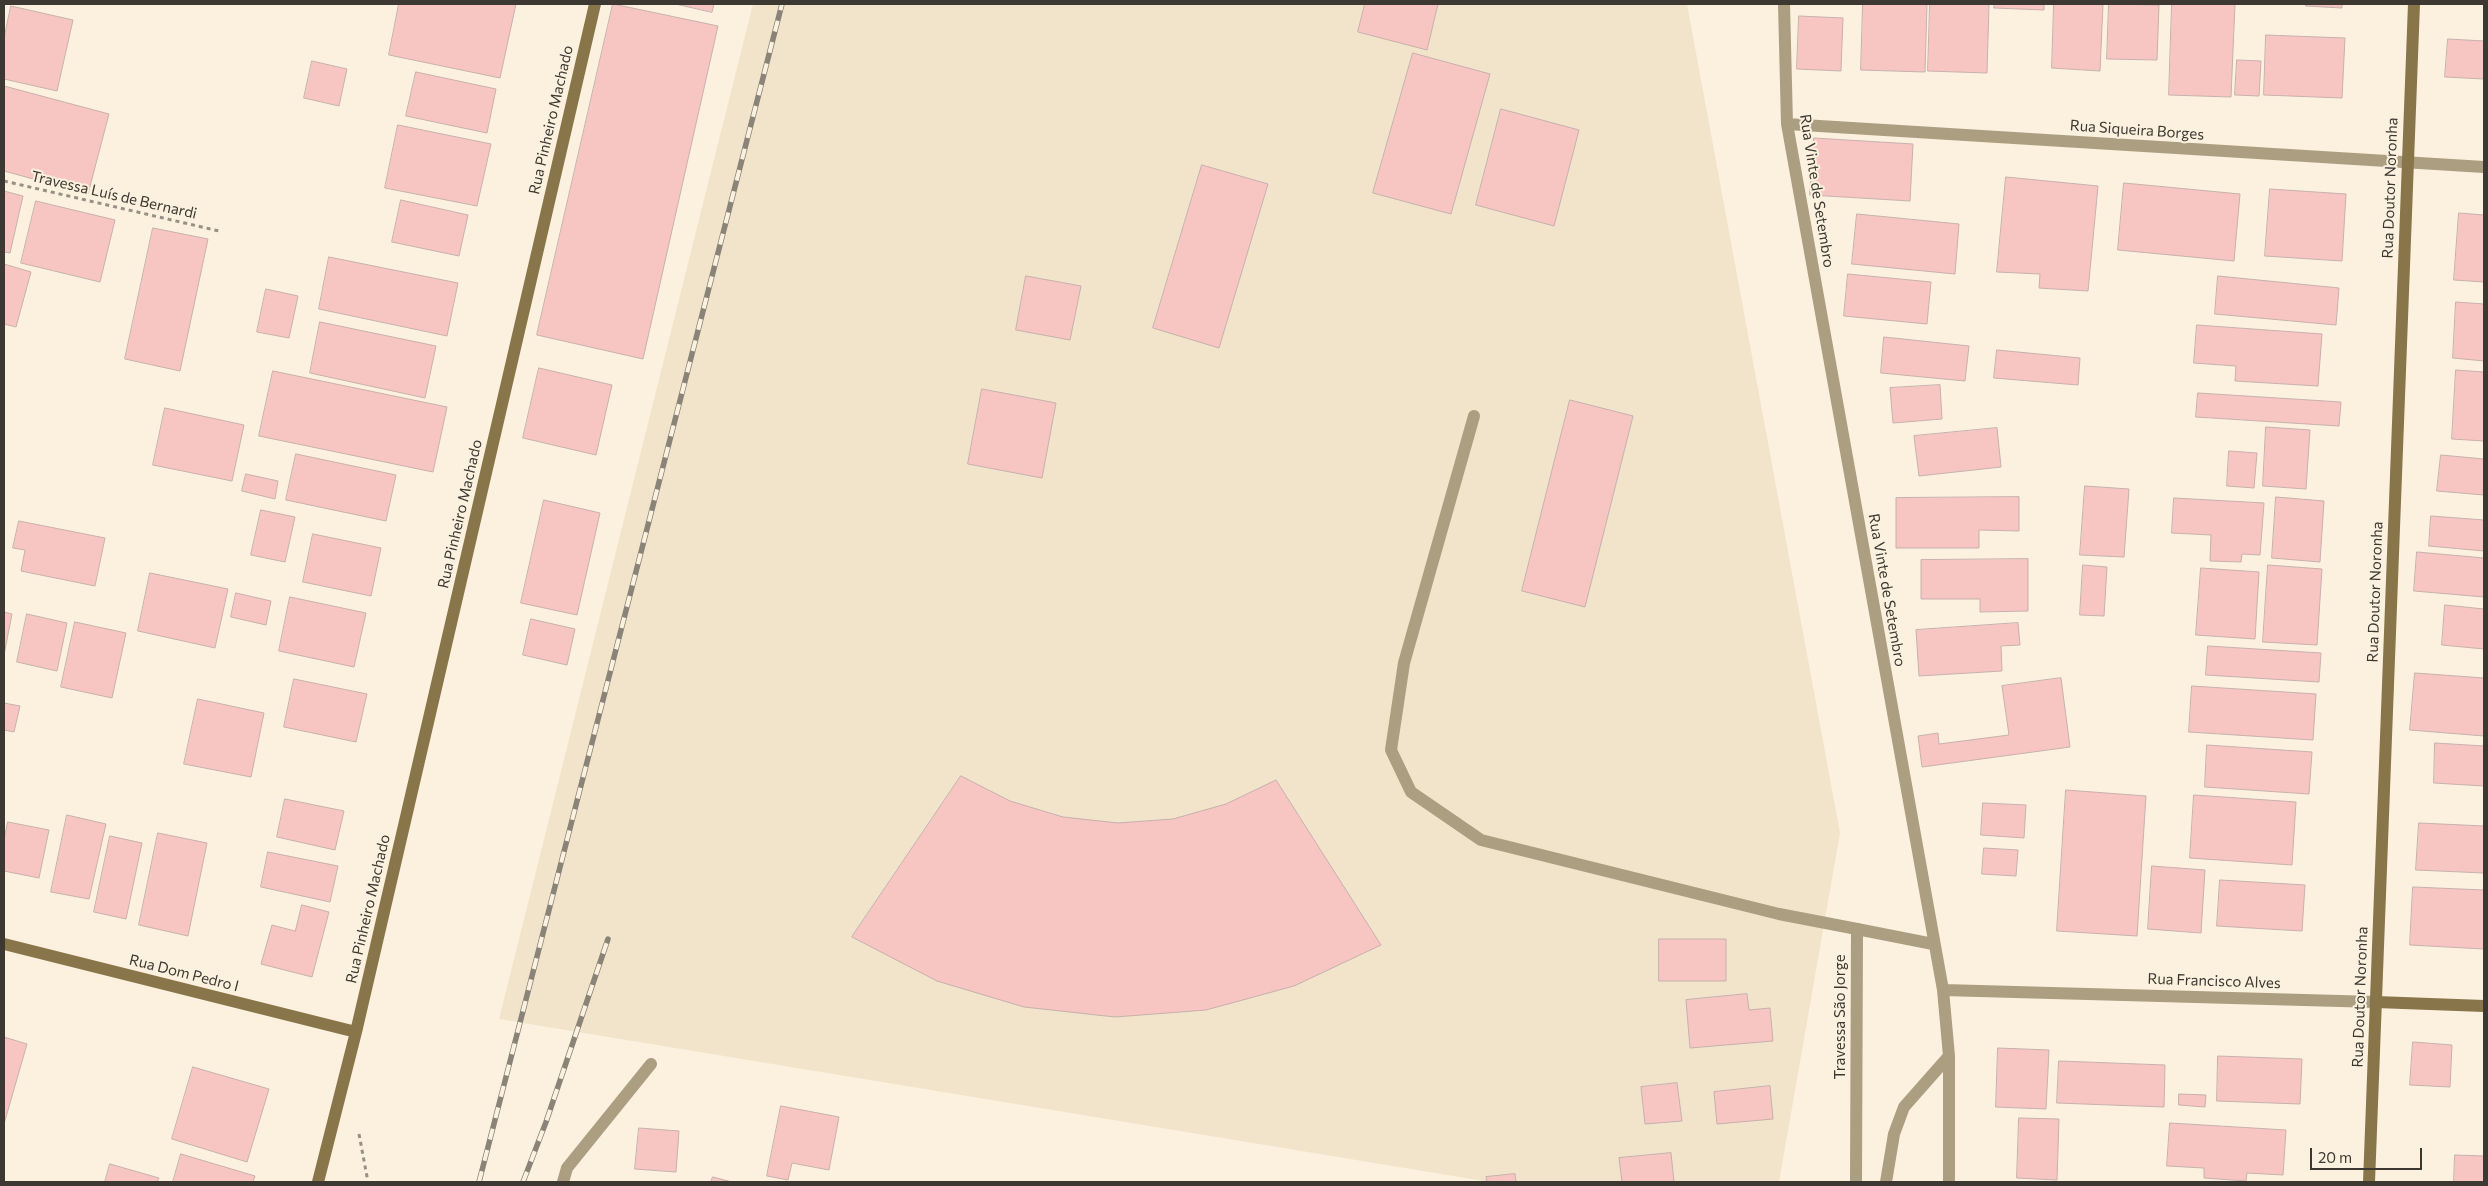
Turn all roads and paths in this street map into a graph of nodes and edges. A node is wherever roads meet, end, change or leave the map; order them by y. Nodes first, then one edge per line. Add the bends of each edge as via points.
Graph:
1 (595, 4) edge
2 (1784, 4) edge
3 (2414, 4) edge
4 (1787, 124) junction
5 (2407, 163) junction
6 (2484, 167) edge
7 (4, 181) edge
8 (219, 231) dead end
9 (1474, 416) dead end
10 (1857, 929) junction
11 (4, 944) edge
12 (1933, 944) junction
13 (1943, 990) junction
14 (2376, 1002) junction
15 (2484, 1006) edge
16 (356, 1032) junction
17 (1949, 1056) junction
18 (651, 1064) dead end
19 (318, 1182) edge
20 (563, 1182) edge
21 (1856, 1182) edge
22 (1886, 1182) edge
23 (1949, 1182) edge
24 (2369, 1182) edge

1 - 16 street, Rua Pinheiro Machado
2 - 4 street, Rua Vinte de Setembro
3 - 5 street, Rua Doutor Noronha
4 - 5 street, Rua Siqueira Borges
4 - 12 street, Rua Vinte de Setembro
5 - 6 street, Rua Siqueira Borges
5 - 14 street, Rua Doutor Noronha
7 - 8 path, Travessa Luís de Bernardi
9 - 10 street via 1404,663 1391,750 1412,792 1481,840 1780,914
10 - 12 street
10 - 21 street, Travessa São Jorge
11 - 16 street, Rua Dom Pedro I
12 - 13 street, Rua Vinte de Setembro
13 - 14 street, Rua Francisco Alves
13 - 17 street, Rua Vinte de Setembro
14 - 15 street, Rua Francisco Alves
14 - 24 street, Rua Doutor Noronha
16 - 19 street, Rua Pinheiro Machado
17 - 22 street via 1904,1107 1894,1134
17 - 23 street, Rua Vinte de Setembro
18 - 20 street via 567,1168

